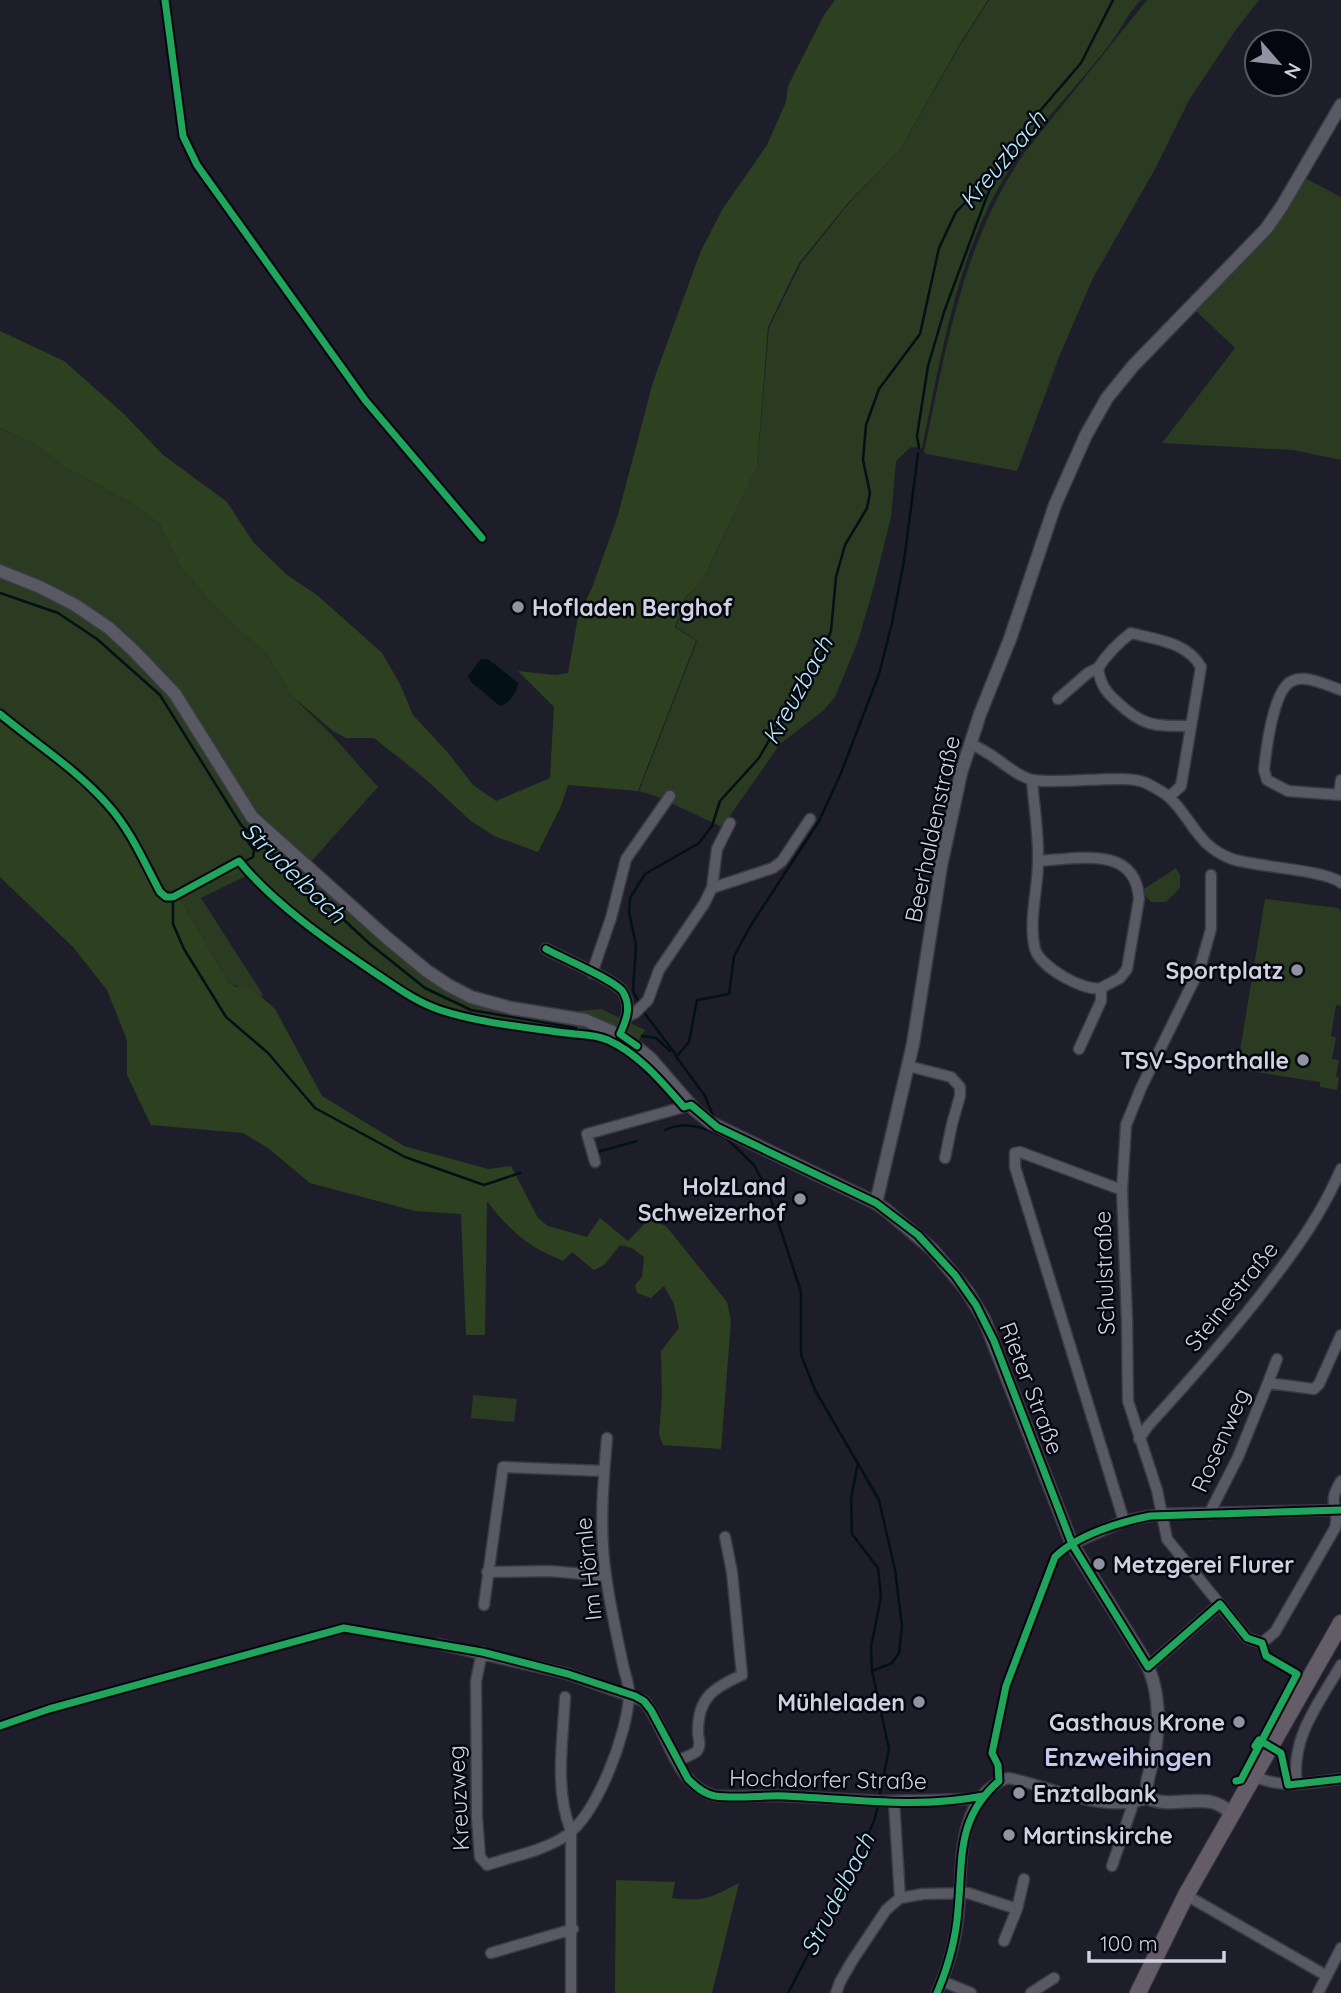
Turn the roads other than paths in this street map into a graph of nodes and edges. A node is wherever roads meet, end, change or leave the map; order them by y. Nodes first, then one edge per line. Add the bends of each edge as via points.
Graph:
1 (1341, 105) edge
2 (0, 571) edge
3 (1098, 668) junction
4 (1341, 690) edge
5 (1058, 699) dead end
6 (1191, 726) junction
7 (970, 744) junction
8 (1032, 780) junction
9 (1341, 780) edge
10 (1340, 795) edge
11 (670, 796) dead end
12 (1169, 797) junction
13 (810, 819) dead end
14 (730, 823) dead end
15 (1038, 861) junction
16 (1211, 875) dead end
17 (1340, 880) edge
18 (712, 888) junction
19 (546, 949) dead end
20 (592, 973) junction
21 (1101, 988) junction
22 (632, 1015) junction
23 (620, 1034) junction
24 (1079, 1049) dead end
25 (908, 1066) junction
26 (691, 1105) junction
27 (593, 1156) dead end
28 (945, 1158) dead end
29 (1341, 1169) edge
30 (1122, 1190) junction
31 (876, 1203) junction
32 (1341, 1335) edge
33 (1277, 1359) dead end
34 (1268, 1383) junction
35 (607, 1438) dead end
36 (1139, 1439) junction
37 (604, 1471) junction
38 (1341, 1480) edge
39 (1338, 1510) edge
40 (1160, 1514) junction
41 (1209, 1514) junction
42 (1124, 1521) junction
43 (725, 1537) dead end
44 (1072, 1544) junction
45 (487, 1572) junction
46 (606, 1576) junction
47 (1220, 1604) junction
48 (484, 1605) dead end
49 (1341, 1623) edge
50 (438, 1644) dead end
51 (482, 1652) junction
52 (1341, 1665) edge
53 (1148, 1667) junction
54 (630, 1694) junction
55 (565, 1697) dead end
56 (677, 1761) junction
57 (1254, 1776) junction
58 (1341, 1779) edge
59 (1297, 1784) junction
60 (983, 1796) junction
61 (1148, 1798) junction
62 (888, 1801) junction
63 (1133, 1804) junction
64 (1231, 1814) junction
65 (571, 1831) junction
66 (1112, 1866) dead end
67 (1024, 1879) dead end
68 (959, 1895) junction
69 (1186, 1895) junction
70 (900, 1898) junction
71 (1017, 1909) junction
72 (573, 1929) junction
73 (1004, 1941) dead end
74 (1341, 1948) edge
75 (491, 1953) dead end
76 (1327, 1976) junction
77 (1054, 1978) dead end
78 (942, 1981) junction
79 (571, 1993) edge
80 (836, 1993) edge
81 (937, 1993) edge
82 (971, 1993) edge
83 (1031, 1993) edge
84 (1138, 1993) edge
85 (1318, 1993) edge

1 - 7 street, Beerhaldenstraße via 1266,229 1107,398 1047,527
2 - 23 street, Rieter Straße via 75,605 134,651 174,694 253,817 438,979 471,997 585,1020
3 - 5 street
3 - 6 street via 1100,682 1134,719 1161,726
3 - 6 street via 1131,633 1185,648 1201,667
4 - 10 street via 1300,679 1285,685 1274,710 1264,770 1267,780 1288,791
6 - 12 street via 1181,786
7 - 8 street
7 - 25 street, Beerhaldenstraße via 942,866
8 - 12 street via 1142,781
8 - 15 street
9 - 10 street
11 - 20 street via 626,859
12 - 17 street via 1214,851 1249,864
13 - 18 street via 773,868
14 - 18 street via 715,856
15 - 21 street via 1036,951 1051,968 1084,988
15 - 21 street via 1110,859 1131,873 1138,888 1137,911 1126,969 1120,978
16 - 30 street, Schulstraße via 1211,929 1200,968 1131,1108
18 - 22 street via 659,970 648,1000
19 - 20 street
20 - 22 street via 621,990
21 - 24 street via 1101,1001
22 - 23 street
23 - 26 street, Rieter Straße via 650,1058
25 - 28 street via 951,1077 960,1087
25 - 31 street, Beerhaldenstraße
26 - 27 street via 587,1134
26 - 31 street, Rieter Straße via 725,1132
29 - 36 street, Steinestraße via 1310,1231 1252,1308
30 - 36 street, Schulstraße via 1128,1401
30 - 42 street via 1015,1153 1015,1167
31 - 44 street, Rieter Straße via 933,1250 976,1305
32 - 34 street, Rosenweg via 1314,1389
33 - 34 street, Rosenweg
34 - 41 street, Rosenweg
35 - 37 street, Im Hörnle
36 - 40 street, Schulstraße via 1157,1490
37 - 45 street via 503,1467
37 - 46 street, Im Hörnle
38 - 39 street via 1332,1501
39 - 41 street
39 - 47 street, Schulstraße via 1335,1528 1275,1632 1262,1643 1247,1638
40 - 41 street
40 - 42 street
40 - 47 street, Schulstraße via 1167,1539
42 - 44 street
43 - 56 street via 742,1675 711,1691 699,1718 697,1751
44 - 53 street, Rieter Straße
45 - 46 street
45 - 48 street
46 - 54 street, Im Hörnle
47 - 53 street
49 - 57 main road
50 - 51 street, Hochdorfer Straße
51 - 54 street, Hochdorfer Straße
51 - 65 street, Kreuzweg via 476,1681 480,1857 487,1865 546,1846
52 - 59 street via 1300,1737
53 - 61 street, Rieter Straße via 1157,1723
54 - 56 street, Hochdorfer Straße via 651,1710
54 - 65 street, Kreuzweg via 611,1766 598,1795
55 - 65 street via 561,1783
56 - 62 street, Hochdorfer Straße via 697,1788 716,1796
57 - 59 street via 1274,1784
57 - 64 main road
58 - 59 street
60 - 62 street, Hochdorfer Straße
60 - 63 street via 1008,1778 1076,1797
60 - 68 street via 967,1822
61 - 63 street
61 - 64 street via 1207,1801
62 - 70 street
63 - 66 street
64 - 69 main road
65 - 72 street
67 - 71 street
68 - 70 street
68 - 71 street
68 - 78 street
69 - 76 street
69 - 84 main road
70 - 80 street via 886,1910
71 - 73 street
72 - 75 street
72 - 79 street
74 - 76 street
76 - 85 street
77 - 83 street
78 - 81 street
78 - 82 street

